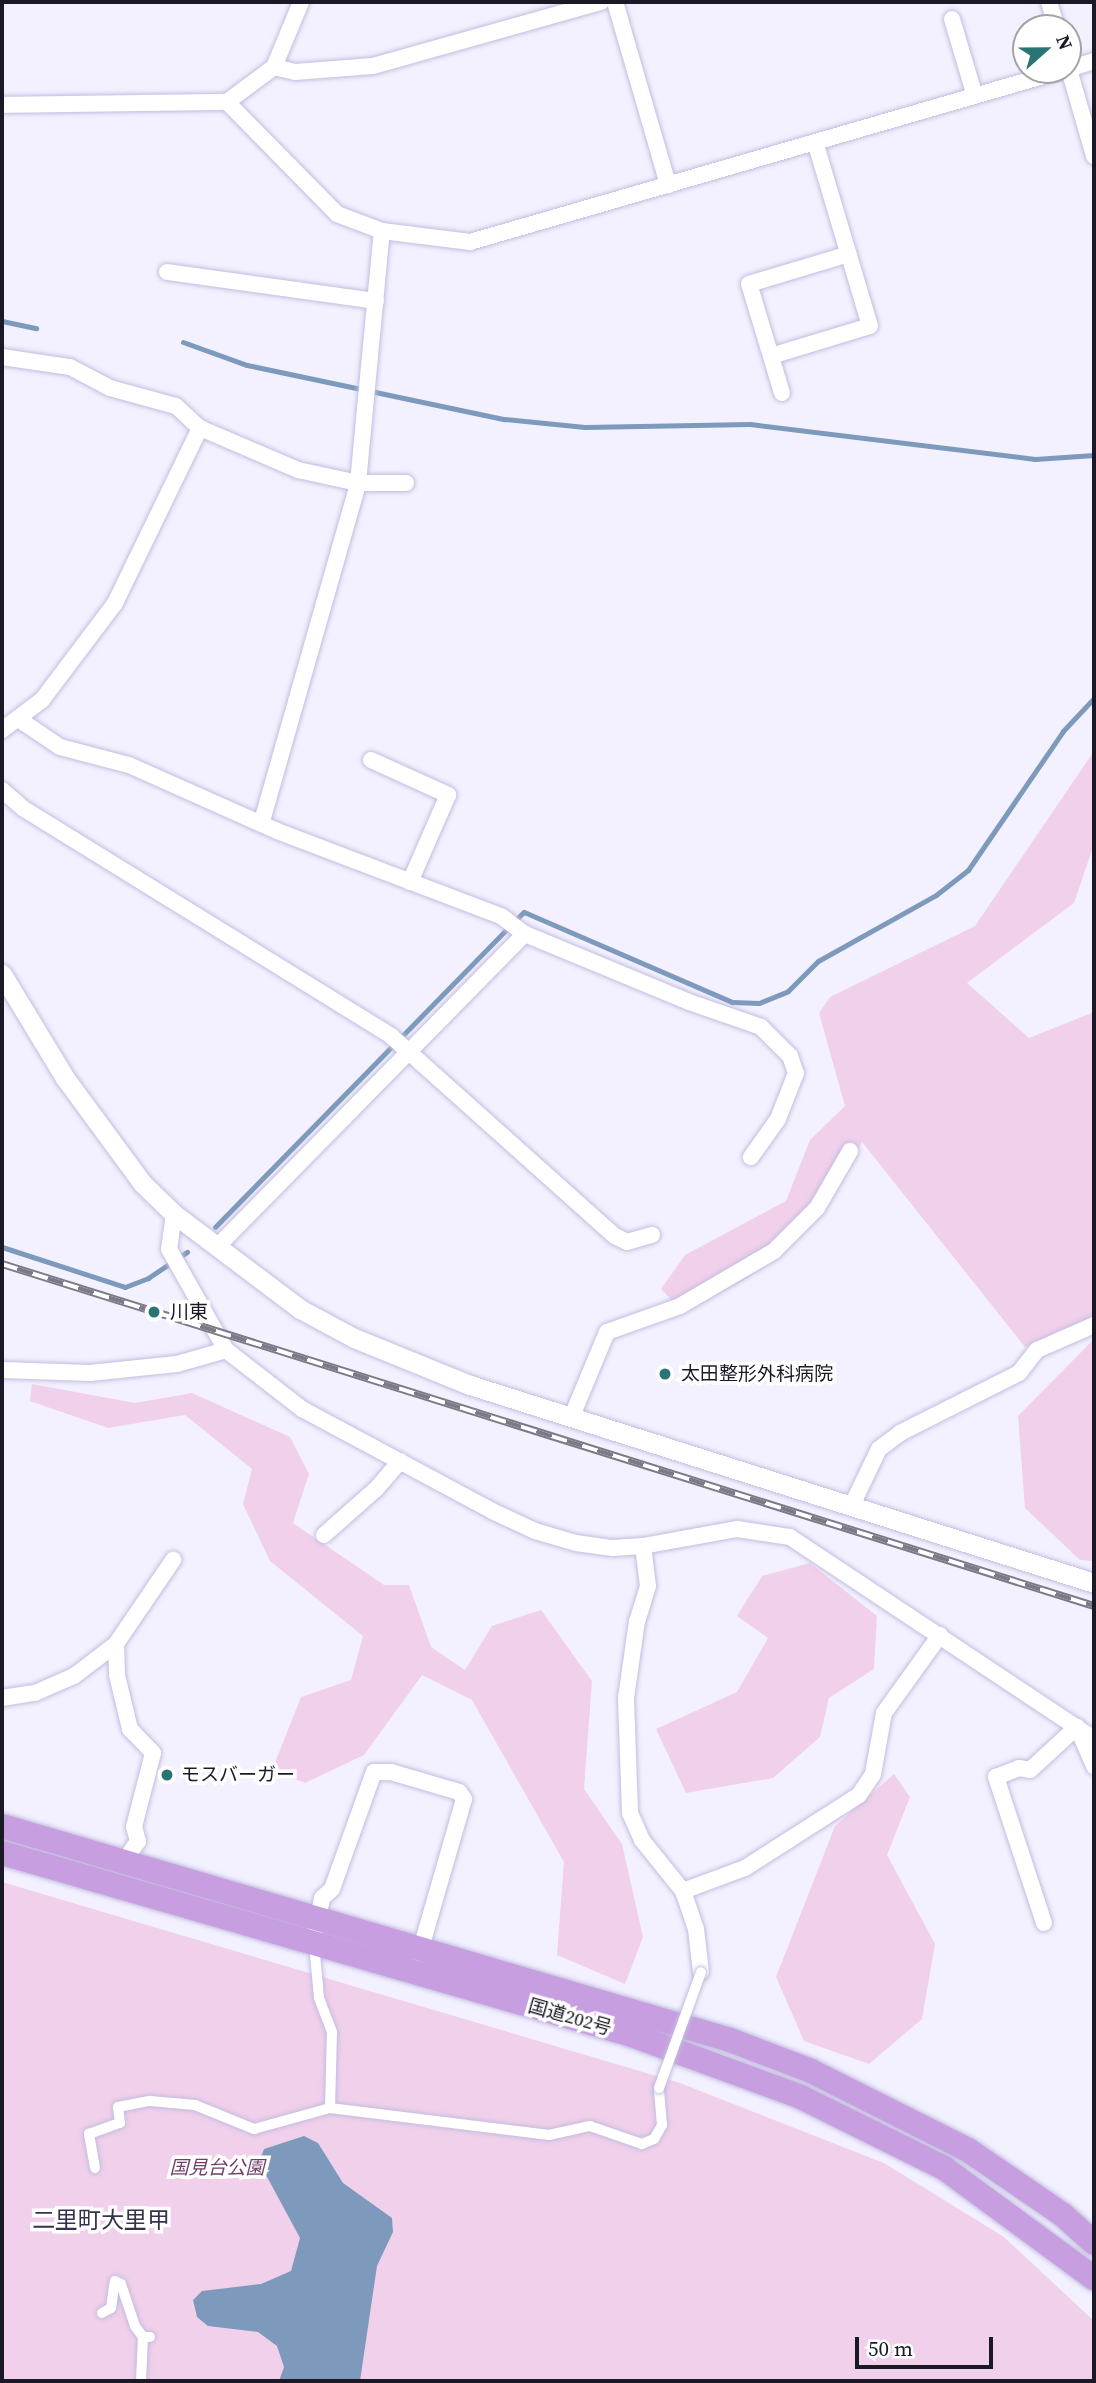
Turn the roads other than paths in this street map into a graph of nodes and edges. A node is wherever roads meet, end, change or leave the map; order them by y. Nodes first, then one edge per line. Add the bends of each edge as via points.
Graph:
1 (301, 2) edge
2 (601, 2) edge
3 (615, 2) edge
4 (952, 19) dead end
5 (274, 67) junction
6 (1016, 84) edge
7 (1072, 84) edge
8 (975, 96) junction
9 (228, 102) junction
10 (2, 106) edge
11 (815, 142) junction
12 (1094, 156) edge
13 (668, 185) junction
14 (382, 231) junction
15 (849, 254) junction
16 (167, 272) dead end
17 (376, 301) junction
18 (771, 356) junction
19 (2, 357) edge
20 (782, 393) dead end
21 (200, 428) junction
22 (358, 483) junction
23 (405, 483) dead end
24 (8, 724) edge
25 (371, 760) dead end
26 (2, 790) edge
27 (262, 821) junction
28 (410, 882) junction
29 (525, 933) junction
30 (2, 974) edge
31 (409, 1050) junction
32 (850, 1151) dead end
33 (751, 1157) dead end
34 (174, 1214) junction
35 (652, 1235) dead end
36 (218, 1246) junction
37 (1094, 1325) edge
38 (226, 1350) junction
39 (2, 1370) edge
40 (572, 1416) junction
41 (400, 1461) junction
42 (852, 1505) junction
43 (324, 1535) dead end
44 (643, 1546) junction
45 (173, 1560) dead end
46 (1094, 1583) edge
47 (940, 1635) junction
48 (116, 1644) junction
49 (2, 1698) edge
50 (1077, 1727) junction
51 (1094, 1739) edge
52 (1094, 1766) edge
53 (2, 1826) edge
54 (2, 1853) edge
55 (124, 1862) junction
56 (683, 1891) junction
57 (318, 1918) junction
58 (1044, 1923) dead end
59 (314, 1943) junction
60 (421, 1948) junction
61 (414, 1972) junction
62 (701, 1972) joint
63 (330, 2108) junction
64 (95, 2168) dead end
65 (1094, 2242) edge
66 (1094, 2278) edge
67 (102, 2314) dead end
68 (141, 2381) edge

1 - 5 street
2 - 5 street via 373,66 295,72
3 - 13 street
4 - 8 street
5 - 9 street
6 - 8 street
7 - 12 street
8 - 11 street
9 - 10 street
9 - 14 street via 337,214
11 - 13 street
11 - 15 street
13 - 14 street via 470,242
14 - 17 street
15 - 18 street via 870,326
15 - 18 street via 749,284
16 - 17 street
17 - 22 street
18 - 20 street
19 - 21 street via 70,367 110,388 176,406
21 - 22 street via 298,470
21 - 24 street via 115,603 42,700
22 - 23 street
22 - 27 street
24 - 27 street via 60,747 129,765
25 - 28 street via 448,795
26 - 31 street via 24,809
27 - 28 street via 277,831
28 - 29 street via 501,916
29 - 31 street
29 - 33 street via 773,1035 796,1073 778,1119
30 - 34 street via 108,1140
31 - 35 street via 615,1236 627,1242
31 - 36 street
32 - 40 street via 817,1208 774,1251 680,1306 607,1332
34 - 36 street
34 - 38 street via 168,1231 169,1249
36 - 40 street via 300,1308 354,1338 470,1385
37 - 42 street via 1037,1350 1019,1373 900,1433 879,1449
38 - 39 street via 177,1364 90,1373
38 - 41 street via 302,1409
40 - 42 street
41 - 43 street
41 - 44 street via 535,1531 613,1548
42 - 46 street
44 - 47 street via 737,1529 790,1537
44 - 56 street via 648,1586 637,1621 625,1698 630,1813 642,1840
45 - 48 street
47 - 50 street
47 - 56 street via 884,1713 873,1774 859,1795 745,1868
48 - 49 street via 74,1676 35,1693
48 - 55 street via 117,1675 130,1730 153,1754 134,1828 138,1841
50 - 51 street
50 - 52 street
50 - 58 street via 1030,1770 1019,1768 996,1777
53 - 55 highway, 国道202号
54 - 59 highway, 国道202号
55 - 57 highway, 国道202号
56 - 62 street via 698,1938
57 - 59 street
57 - 60 highway, 国道202号
57 - 60 street via 374,1772 391,1772 459,1792 464,1799
59 - 61 highway, 国道202号
59 - 63 street via 319,1998 332,2032
60 - 61 street
60 - 65 highway, 国道202号 via 704,2032 811,2071 968,2150
61 - 66 highway, 国道202号 via 632,2035 801,2097 944,2168
62 - 63 street, bridge via 659,2088 662,2125 654,2139 642,2144 590,2126 549,2135
63 - 64 street via 254,2129 195,2105 150,2101 118,2107 120,2123 89,2134
67 - 68 street via 111,2308 110,2288 115,2281 121,2284 146,2337

